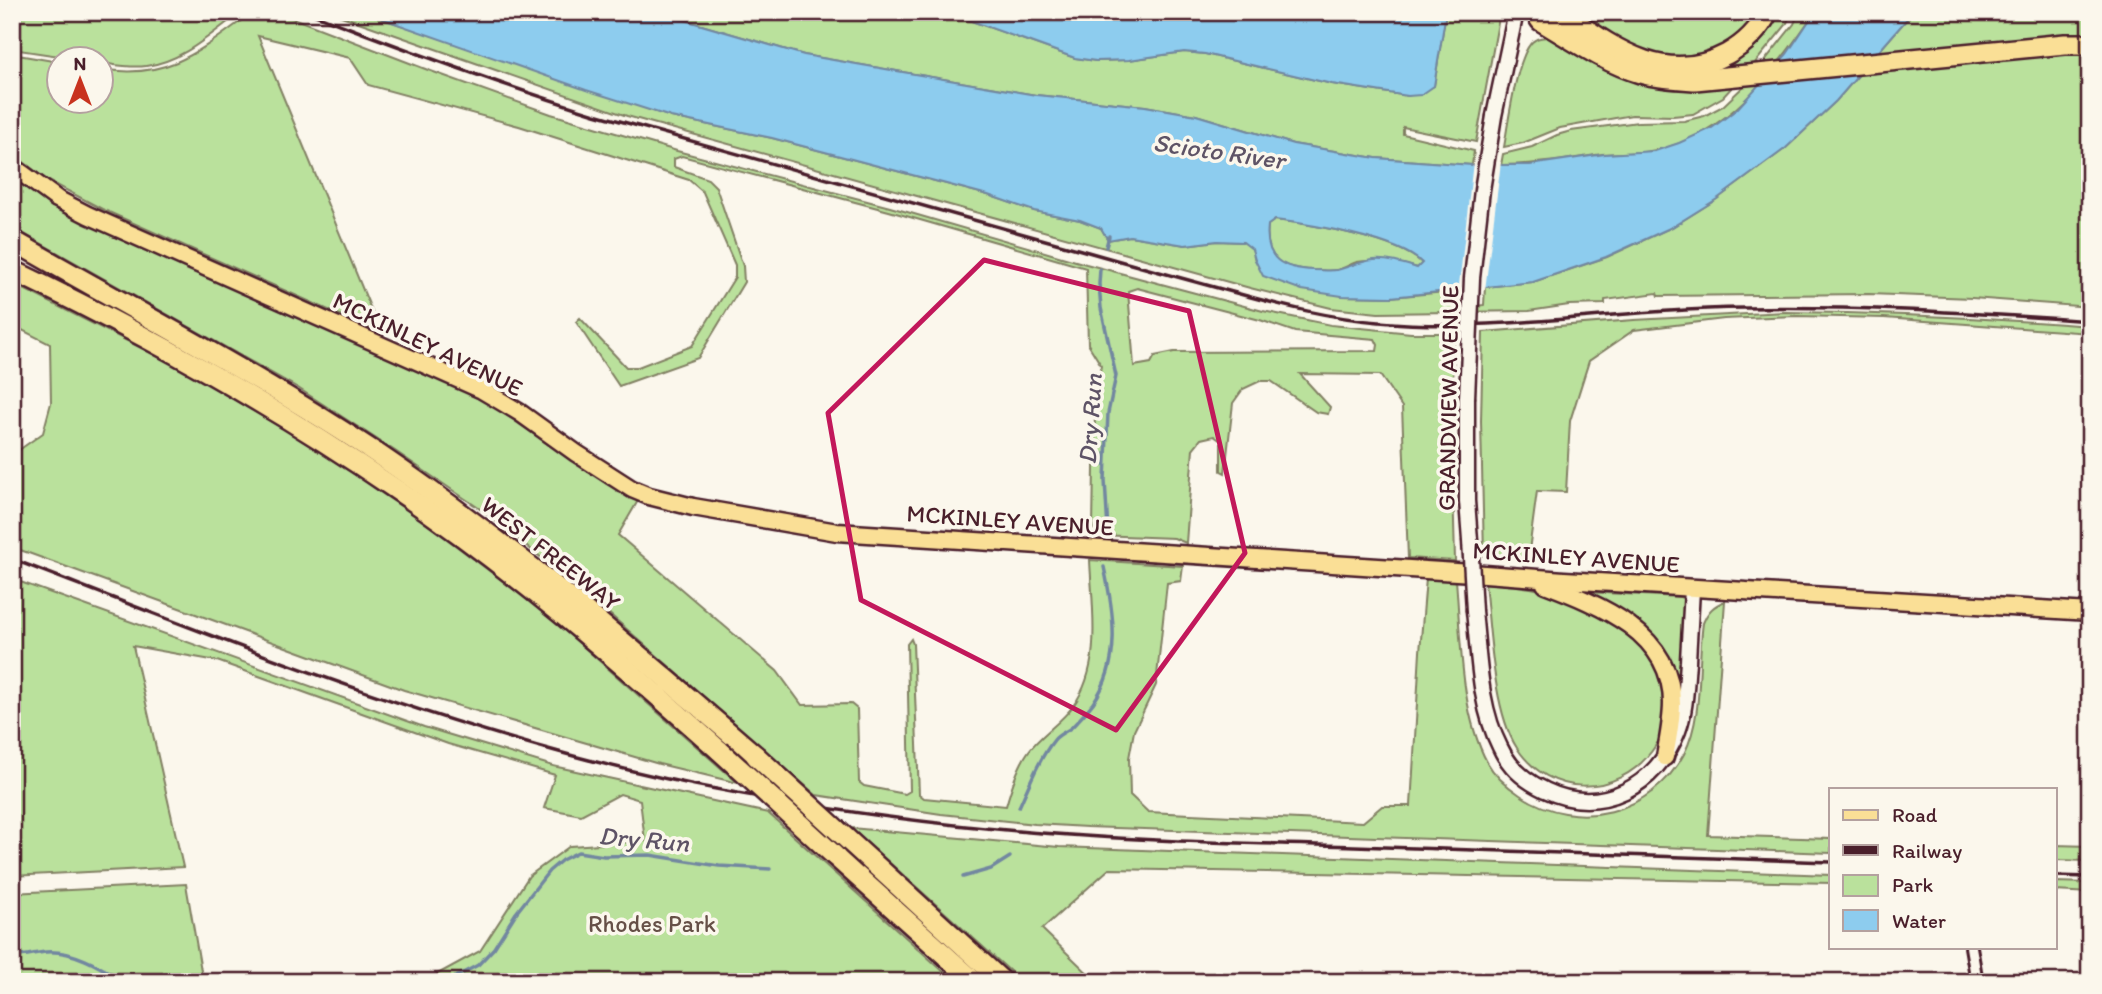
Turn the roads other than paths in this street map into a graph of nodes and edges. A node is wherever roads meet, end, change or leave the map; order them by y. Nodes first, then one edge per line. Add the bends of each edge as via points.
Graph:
1 (1516, 12) edge
2 (1535, 12) edge
3 (1561, 12) edge
4 (1768, 12) edge
5 (2090, 44) edge
6 (12, 166) edge
7 (12, 240) edge
8 (12, 270) edge
9 (1527, 577) junction
10 (1692, 587) junction
11 (2090, 612) edge
12 (1665, 757) junction
13 (1971, 948) edge
14 (975, 982) edge
15 (1003, 982) edge
16 (1977, 982) edge

1 - 12 main road, GRANDVIEW AVENUE, bridge via 1494,116 1472,278 1467,501 1484,698 1506,758 1524,778 1559,796 1600,800 1629,790
2 - 5 highway via 1541,21 1631,70 1695,80
3 - 4 highway via 1616,49 1655,64 1686,66 1732,51 1755,32
6 - 9 main road, MCKINLEY AVENUE via 88,215 482,390 618,481 649,496 837,532
7 - 15 highway, WEST FREEWAY, bridge via 268,385 376,453 512,551 756,756
8 - 14 highway, WEST FREEWAY, bridge via 187,359 300,426 395,488 515,576 623,664
9 - 10 main road, MCKINLEY AVENUE
9 - 12 main road via 1620,618 1660,657 1672,702
10 - 11 main road, MCKINLEY AVENUE
10 - 12 main road, GRANDVIEW AVENUE via 1683,712
13 - 16 street

